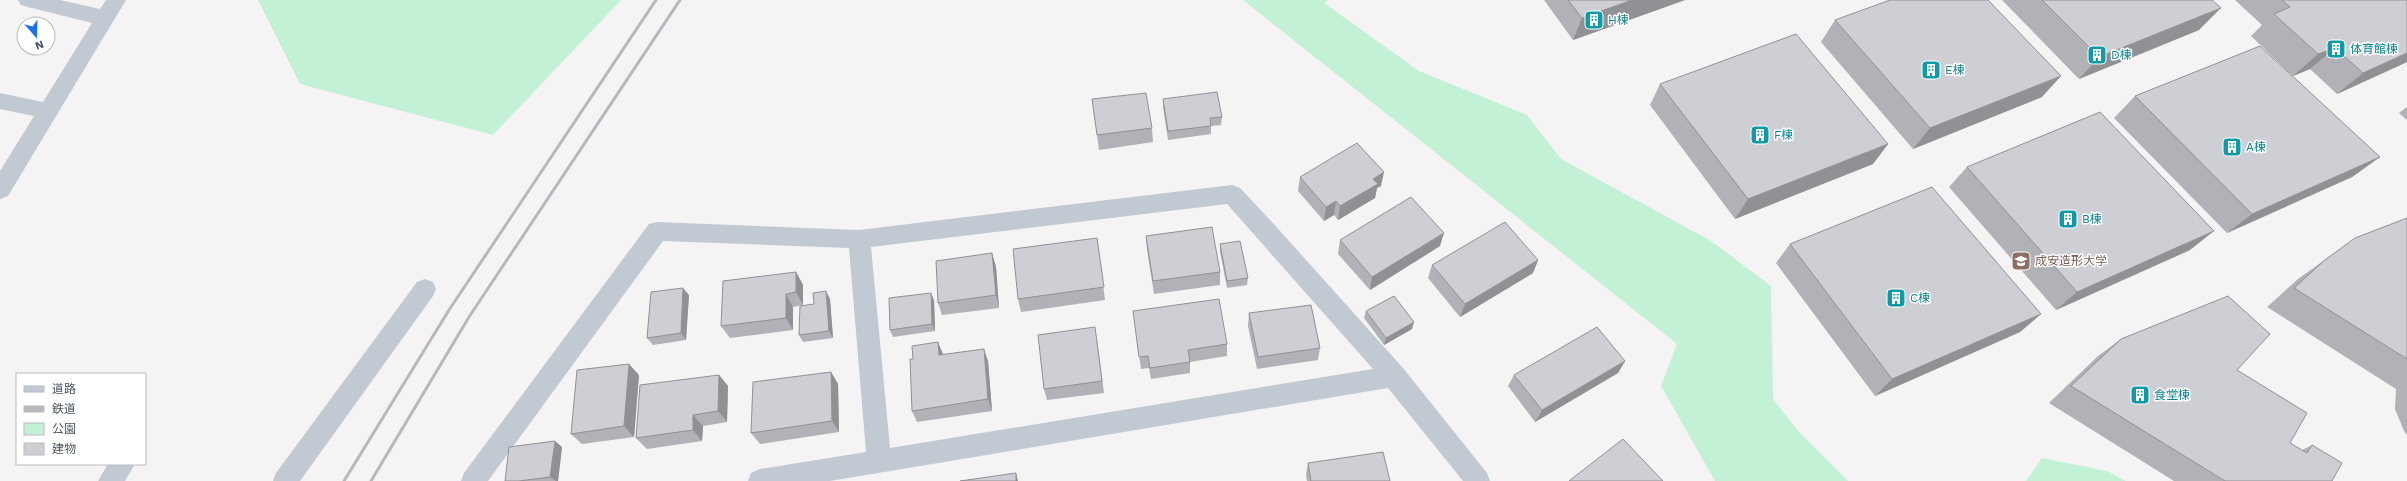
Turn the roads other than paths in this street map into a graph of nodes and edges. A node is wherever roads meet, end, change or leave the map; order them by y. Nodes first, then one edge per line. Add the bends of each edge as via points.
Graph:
1 (28, 0) edge
2 (116, 0) edge
3 (105, 18) junction
4 (0, 101) edge
5 (48, 111) junction
6 (0, 190) edge
7 (859, 239) junction
8 (425, 289) dead end
9 (1395, 376) junction
10 (879, 461) junction
11 (122, 465) edge
12 (110, 481) edge
13 (285, 481) edge
14 (473, 481) edge
15 (760, 481) edge
16 (1478, 481) edge

1 - 3 street
2 - 3 street
3 - 5 street
4 - 5 street
5 - 6 street
7 - 9 street via 1232,194 1298,264
7 - 10 street
7 - 14 street via 657,231
8 - 13 street
9 - 10 street
9 - 16 street
10 - 15 street
11 - 12 street

